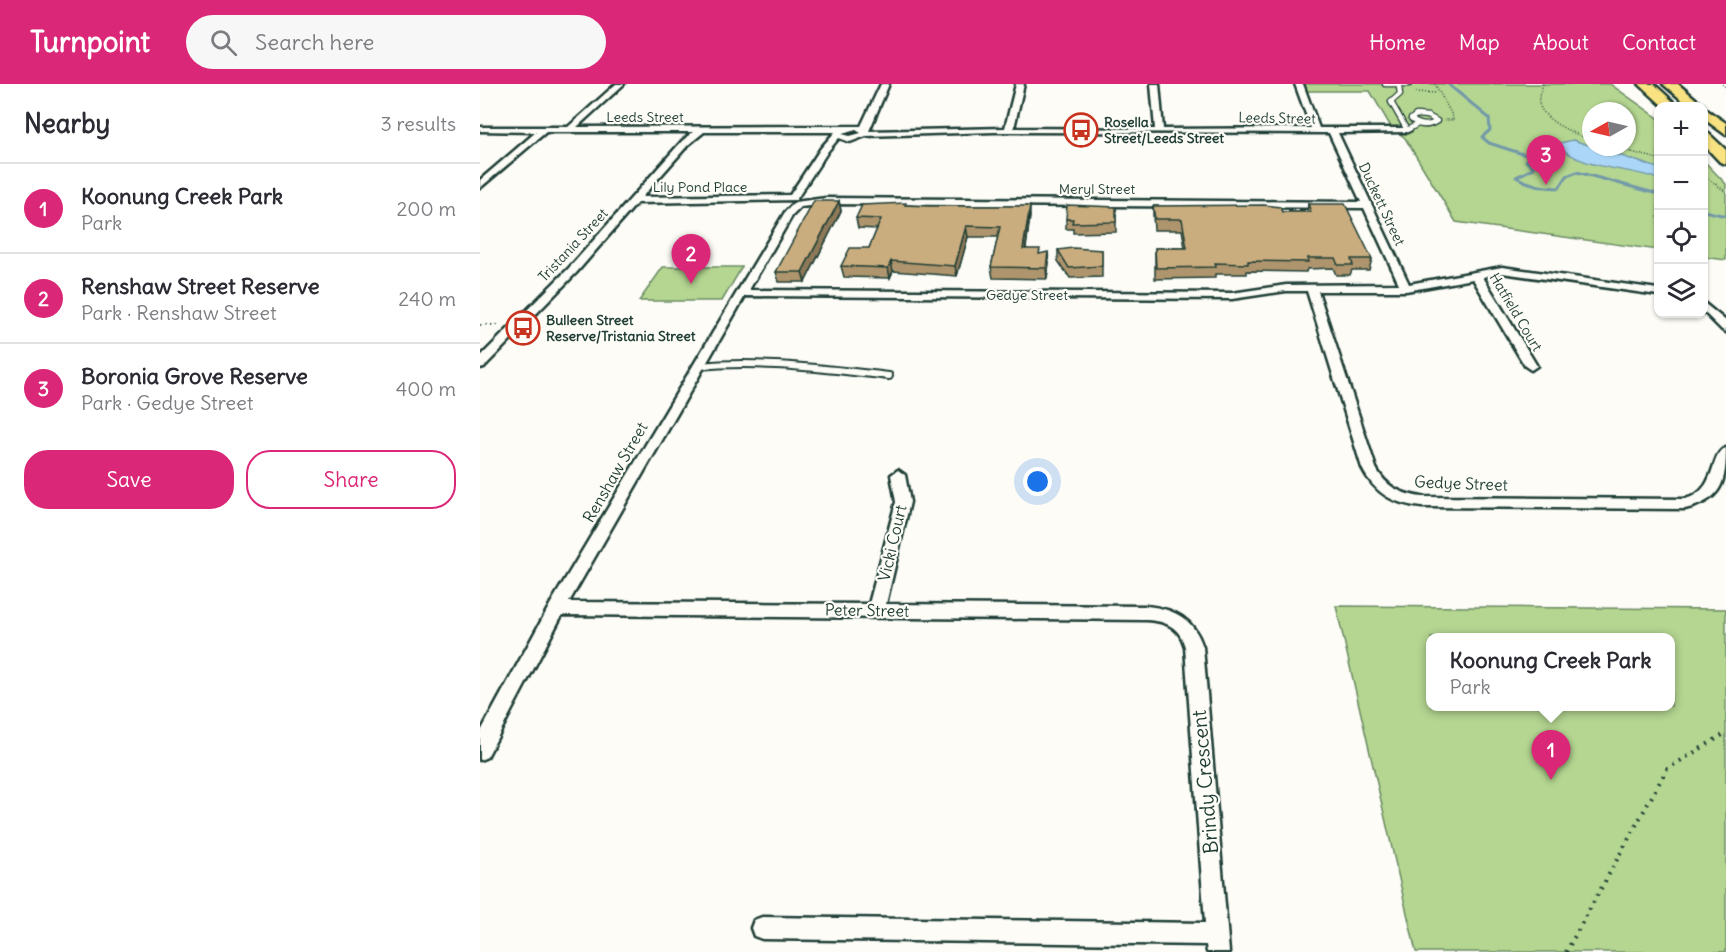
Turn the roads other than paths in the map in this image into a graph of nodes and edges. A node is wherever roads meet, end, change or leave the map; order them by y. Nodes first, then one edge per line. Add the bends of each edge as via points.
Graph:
1 (620, 84) edge
2 (885, 84) edge
3 (1020, 84) edge
4 (1155, 84) edge
5 (1299, 84) edge
6 (1385, 84) edge
7 (1409, 84) edge
8 (1646, 84) edge
9 (1670, 84) edge
10 (1399, 86) junction
11 (1666, 102) edge
12 (1692, 102) edge
13 (868, 114) junction
14 (1708, 115) edge
15 (1418, 124) junction
16 (853, 127) junction
17 (480, 129) edge
18 (543, 130) junction
19 (569, 130) junction
20 (691, 130) junction
21 (701, 130) junction
22 (1009, 130) junction
23 (1407, 130) junction
24 (864, 131) junction
25 (1159, 131) junction
26 (1726, 131) edge
27 (1316, 132) junction
28 (1333, 132) junction
29 (840, 135) junction
30 (1708, 141) edge
31 (685, 143) junction
32 (1726, 159) edge
33 (480, 185) edge
34 (635, 200) junction
35 (795, 203) junction
36 (1367, 205) junction
37 (1476, 274) junction
38 (1311, 287) junction
39 (1406, 288) junction
40 (1654, 291) edge
41 (741, 293) junction
42 (1708, 310) edge
43 (1726, 328) edge
44 (480, 364) edge
45 (698, 366) junction
46 (1531, 366) dead end
47 (889, 376) dead end
48 (1726, 453) edge
49 (898, 475) dead end
50 (557, 608) junction
51 (876, 610) junction
52 (1176, 620) joint
53 (480, 751) edge
54 (762, 928) dead end
55 (1218, 943) edge

1 - 19 street
2 - 13 street
3 - 22 street
4 - 25 street
5 - 27 street
6 - 10 lane
7 - 10 lane
8 - 11 highway
9 - 12 highway
10 - 23 lane via 1400,94 1391,104
13 - 16 street
13 - 24 street
14 - 26 highway
15 - 15 lane via 1411,118 1423,115 1437,120 1431,125
15 - 23 lane
16 - 24 street
16 - 29 street
17 - 18 street, Leeds Street
18 - 19 street, Leeds Street
18 - 33 street
19 - 20 street, Leeds Street
20 - 21 street, Leeds Street
20 - 31 street, Tristania Street
21 - 29 street, Leeds Street
21 - 31 street, Tristania Street
22 - 24 street, Leeds Street
22 - 25 street, Leeds Street
23 - 28 street, Leeds Street
24 - 29 street
25 - 27 street, Leeds Street
27 - 28 street, Leeds Street
28 - 36 street, Duckett Street
29 - 35 street, Renshaw Street via 825,150
30 - 32 highway
31 - 34 street, Tristania Street
34 - 35 street, Lily Pond Place
34 - 44 street, Tristania Street via 573,270
35 - 36 street, Meryl Street
35 - 41 street, Renshaw Street
36 - 39 street, Duckett Street
37 - 39 street, Gedye Street
37 - 40 street, Gedye Street via 1523,272
37 - 46 street, Hatfield Court
38 - 39 street, Gedye Street
38 - 41 street, Gedye Street via 1223,296
38 - 48 street, Gedye Street via 1368,468 1378,484 1401,499 1685,504 1701,501 1710,493
41 - 45 street, Renshaw Street
42 - 43 street
45 - 47 lane via 758,362
45 - 50 street, Renshaw Street
49 - 51 street, Vicki Court via 903,502
50 - 51 street, Peter Street
50 - 53 street, Renshaw Street
51 - 52 street, Peter Street via 1147,613
52 - 55 street, Brindy Crescent via 1188,630 1194,647
54 - 55 street

